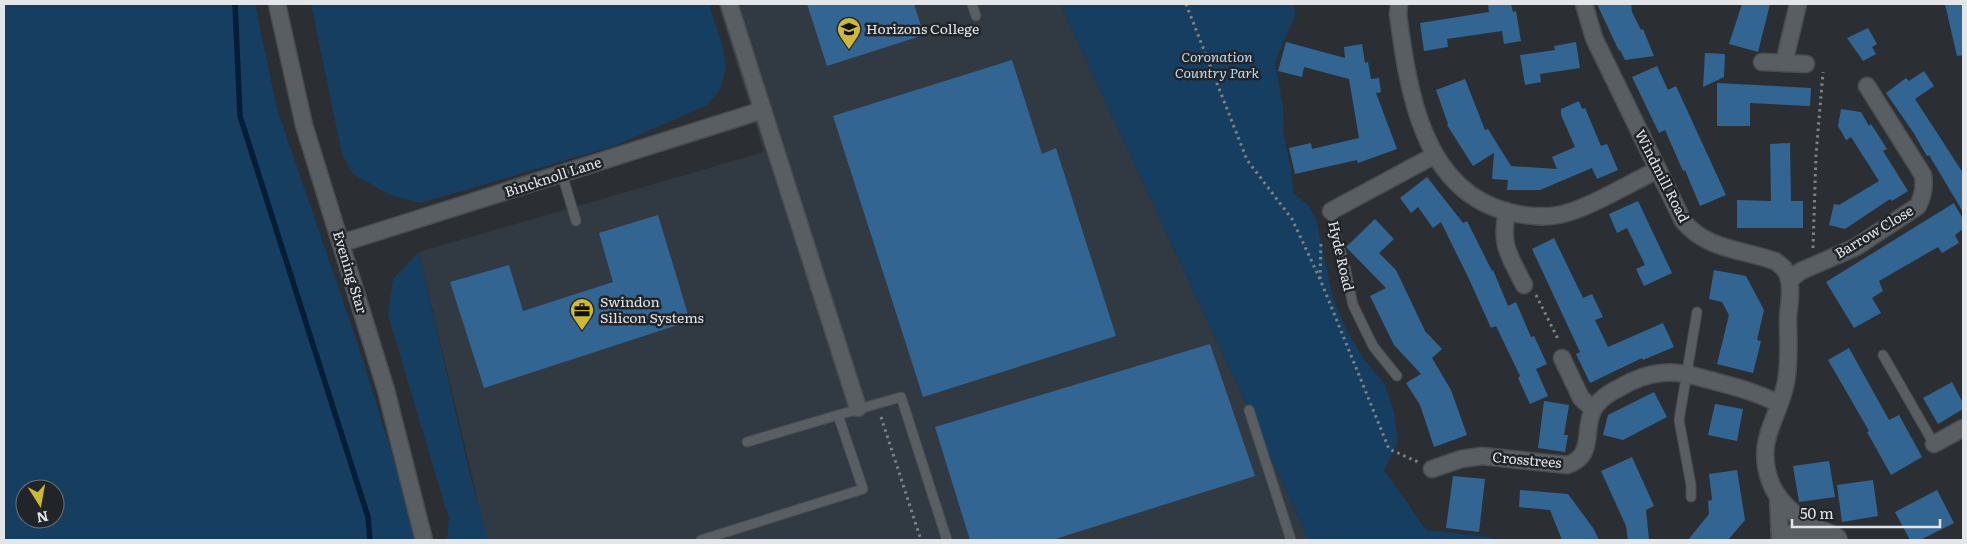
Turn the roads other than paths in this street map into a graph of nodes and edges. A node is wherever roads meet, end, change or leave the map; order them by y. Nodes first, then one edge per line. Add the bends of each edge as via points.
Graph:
1 (277, 4) edge
2 (729, 4) edge
3 (972, 4) edge
4 (1399, 4) edge
5 (1584, 4) edge
6 (1798, 4) edge
7 (976, 16) dead end
8 (1762, 62) dead end
9 (1784, 63) junction
10 (1806, 64) road end
11 (1867, 86) dead end
12 (763, 110) junction
13 (1435, 154) junction
14 (1658, 170) junction
15 (562, 174) junction
16 (1506, 211) junction
17 (1331, 212) joint
18 (576, 221) dead end
19 (342, 243) junction
20 (1789, 280) junction
21 (1524, 285) road end
22 (1697, 312) dead end
23 (1883, 355) dead end
24 (1562, 358) road end
25 (1688, 374) junction
26 (1397, 376) dead end
27 (1779, 404) junction
28 (858, 408) junction
29 (1593, 409) junction
30 (1249, 410) dead end
31 (838, 415) junction
32 (1963, 428) edge
33 (748, 442) dead end
34 (1934, 444) joint
35 (1432, 469) road end
36 (1778, 496) junction
37 (1691, 497) dead end
38 (1830, 538) edge
39 (424, 540) edge
40 (701, 540) edge
41 (947, 540) edge
42 (1291, 540) edge
43 (1780, 540) edge
44 (1787, 540) edge

1 - 19 street, Evening Star via 304,125
2 - 12 street
3 - 7 lane
4 - 13 street via 1408,83
5 - 14 street, Windmill Road via 1594,38
6 - 9 street
8 - 9 street
9 - 10 street
11 - 20 street, Barrow Close via 1923,175 1923,194 1918,206 1879,232
12 - 15 street, Bincknoll Lane
12 - 28 street
13 - 16 street via 1469,194 1480,202
13 - 17 street, Hyde Road
14 - 16 street via 1559,215 1532,216
14 - 20 street, Windmill Road via 1683,221 1692,232 1712,244 1775,262
15 - 18 lane
15 - 19 street, Bincknoll Lane
16 - 21 street via 1506,250
17 - 26 lane, Hyde Road via 1357,317 1380,357
19 - 39 street, Evening Star via 386,390
20 - 27 street via 1786,384
22 - 25 lane
23 - 34 lane
24 - 29 street via 1581,398
25 - 27 street via 1740,387
25 - 29 street via 1663,373 1644,377 1609,394
25 - 37 lane via 1679,420
27 - 36 street via 1765,445 1767,471
28 - 31 lane
28 - 41 lane via 901,397
29 - 35 street, Crosstrees via 1585,448 1574,463 1567,465 1482,456
30 - 42 lane
31 - 33 lane
31 - 40 lane via 863,489
32 - 34 street
36 - 38 street
36 - 43 street
38 - 44 street via 1804,532

